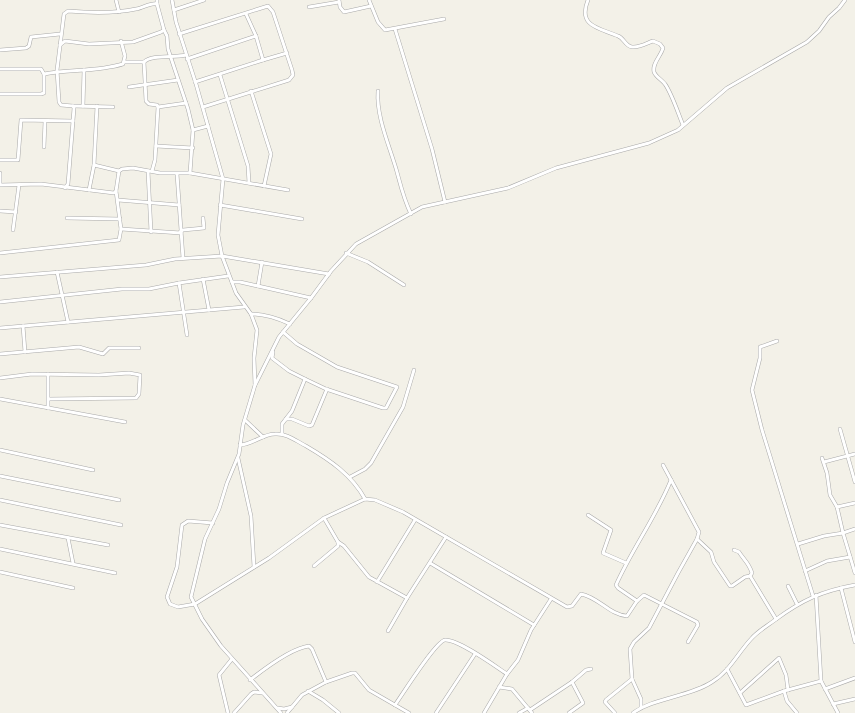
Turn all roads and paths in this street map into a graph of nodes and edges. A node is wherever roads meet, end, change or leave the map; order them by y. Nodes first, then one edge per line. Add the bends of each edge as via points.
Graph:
1 (116, 0) edge
2 (172, 0) edge
3 (204, 0) edge
4 (369, 0) edge
5 (588, 0) edge
6 (845, 0) edge
7 (339, 1) edge
8 (157, 2) edge
9 (371, 6) junction
10 (309, 7) dead end
11 (174, 10) junction
12 (118, 12) junction
13 (246, 14) junction
14 (444, 19) dead end
15 (395, 29) junction
16 (164, 30) junction
17 (60, 34) junction
18 (179, 34) junction
19 (256, 36) junction
20 (121, 41) junction
21 (59, 47) junction
22 (0, 50) edge
23 (287, 53) junction
24 (187, 57) junction
25 (172, 58) junction
26 (263, 60) junction
27 (124, 62) junction
28 (144, 62) junction
29 (0, 69) edge
30 (84, 70) junction
31 (57, 71) junction
32 (44, 74) junction
33 (220, 75) junction
34 (178, 80) junction
35 (195, 82) junction
36 (145, 84) junction
37 (129, 87) dead end
38 (251, 91) junction
39 (378, 91) dead end
40 (0, 94) edge
41 (226, 99) junction
42 (186, 103) junction
43 (73, 106) junction
44 (83, 106) junction
45 (97, 106) junction
46 (158, 106) junction
47 (113, 107) dead end
48 (203, 107) junction
49 (46, 121) junction
50 (73, 121) junction
51 (684, 125) junction
52 (208, 126) junction
53 (193, 130) junction
54 (156, 146) junction
55 (44, 147) dead end
56 (192, 148) junction
57 (0, 160) edge
58 (94, 165) junction
59 (119, 171) junction
60 (148, 171) junction
61 (152, 172) junction
62 (0, 173) edge
63 (190, 173) junction
64 (177, 174) junction
65 (223, 179) junction
66 (249, 183) junction
67 (0, 185) edge
68 (19, 185) junction
69 (264, 186) junction
70 (65, 188) junction
71 (89, 190) junction
72 (288, 190) dead end
73 (116, 191) junction
74 (118, 200) junction
75 (149, 202) junction
76 (445, 202) junction
77 (179, 205) junction
78 (220, 205) junction
79 (0, 211) edge
80 (16, 212) junction
81 (410, 214) junction
82 (67, 218) dead end
83 (203, 218) dead end
84 (120, 219) junction
85 (302, 219) dead end
86 (121, 229) junction
87 (13, 230) dead end
88 (151, 232) junction
89 (181, 232) junction
90 (0, 253) edge
91 (346, 253) junction
92 (222, 256) junction
93 (183, 258) junction
94 (262, 262) junction
95 (57, 272) junction
96 (329, 274) junction
97 (228, 276) junction
98 (0, 277) edge
99 (203, 279) junction
100 (232, 282) junction
101 (179, 283) junction
102 (404, 285) dead end
103 (258, 286) junction
104 (63, 296) junction
105 (311, 298) junction
106 (0, 302) edge
107 (244, 307) junction
108 (208, 310) junction
109 (184, 313) junction
110 (250, 314) junction
111 (68, 322) junction
112 (290, 324) junction
113 (23, 326) junction
114 (0, 328) edge
115 (283, 332) junction
116 (187, 335) dead end
117 (777, 341) dead end
118 (139, 348) dead end
119 (273, 348) junction
120 (25, 352) junction
121 (0, 354) edge
122 (414, 370) dead end
123 (48, 374) junction
124 (0, 378) edge
125 (305, 379) junction
126 (255, 385) junction
127 (327, 389) junction
128 (0, 399) edge
129 (49, 399) junction
130 (48, 408) junction
131 (286, 419) junction
132 (245, 420) junction
133 (125, 422) dead end
134 (840, 429) dead end
135 (282, 434) junction
136 (263, 437) junction
137 (240, 445) junction
138 (0, 450) edge
139 (855, 454) edge
140 (847, 456) junction
141 (238, 458) junction
142 (822, 458) dead end
143 (824, 462) junction
144 (663, 465) dead end
145 (93, 470) dead end
146 (0, 476) edge
147 (350, 477) junction
148 (671, 480) junction
149 (855, 482) edge
150 (365, 499) junction
151 (0, 500) edge
152 (119, 500) dead end
153 (855, 503) edge
154 (837, 507) junction
155 (588, 515) dead end
156 (324, 518) junction
157 (415, 520) junction
158 (213, 523) junction
159 (0, 525) edge
160 (121, 525) dead end
161 (855, 529) edge
162 (843, 533) junction
163 (446, 537) junction
164 (68, 538) junction
165 (697, 539) junction
166 (338, 542) junction
167 (798, 544) junction
168 (108, 545) dead end
169 (0, 550) edge
170 (734, 550) dead end
171 (850, 557) junction
172 (73, 563) junction
173 (430, 563) junction
174 (626, 564) junction
175 (314, 566) dead end
176 (254, 567) junction
177 (805, 571) junction
178 (0, 572) edge
179 (115, 572) dead end
180 (855, 573) edge
181 (750, 576) junction
182 (377, 582) junction
183 (855, 585) edge
184 (788, 586) dead end
185 (72, 588) dead end
186 (841, 588) junction
187 (814, 595) junction
188 (407, 598) junction
189 (551, 599) junction
190 (637, 601) junction
191 (195, 604) junction
192 (797, 604) junction
193 (662, 605) junction
194 (776, 619) junction
195 (534, 626) junction
196 (388, 631) dead end
197 (688, 642) dead end
198 (855, 642) edge
199 (475, 654) junction
200 (232, 659) junction
201 (591, 669) dead end
202 (727, 669) junction
203 (507, 674) junction
204 (855, 678) edge
205 (632, 679) junction
206 (250, 680) junction
207 (821, 681) junction
208 (326, 682) junction
209 (572, 682) junction
210 (499, 687) junction
211 (825, 688) junction
212 (788, 690) junction
213 (308, 691) junction
214 (784, 691) junction
215 (262, 693) junction
216 (740, 693) junction
217 (855, 699) edge
218 (833, 704) junction
219 (395, 705) junction
220 (292, 707) junction
221 (641, 707) junction
222 (278, 708) junction
223 (334, 709) junction
224 (530, 710) edge
225 (228, 713) edge
226 (234, 713) edge
227 (281, 713) edge
228 (287, 713) edge
229 (330, 713) edge
230 (339, 713) edge
231 (408, 713) edge
232 (436, 713) edge
233 (484, 713) edge
234 (519, 713) edge
235 (569, 713) edge
236 (616, 713) edge
237 (633, 713) edge
238 (797, 713) edge
239 (838, 713) edge

1 - 12 street
2 - 11 street
3 - 11 street
4 - 9 street
5 - 51 street via 586,19 600,31 619,36 632,47 653,41 660,44 663,48 655,62 654,71 665,84
6 - 51 street via 808,42 727,88
7 - 9 street via 344,12
7 - 10 street
8 - 12 street
8 - 16 street
9 - 15 street via 384,29
11 - 18 street
12 - 17 street via 66,11
13 - 18 street
13 - 19 street
13 - 23 street via 264,7 271,8
14 - 15 street
15 - 76 street
16 - 20 street via 133,42
16 - 25 street
17 - 21 street
17 - 22 street via 31,37 26,48
18 - 24 street
19 - 24 street
19 - 26 street
20 - 21 street via 89,44 65,42
20 - 27 street
21 - 31 street
23 - 26 street
23 - 38 street via 292,78
24 - 25 street
24 - 35 street
25 - 28 street via 152,58
25 - 34 street
26 - 33 street
27 - 28 street
27 - 30 street via 112,67
28 - 36 street
29 - 32 street via 41,69
30 - 31 street
30 - 44 street
31 - 32 street
31 - 43 street via 60,104
32 - 40 street via 44,93
33 - 35 street
33 - 41 street
34 - 36 street
34 - 42 street
35 - 48 street
36 - 37 street
36 - 46 street via 146,101
38 - 41 street
38 - 69 street via 271,154
39 - 81 street via 377,103
41 - 48 street
41 - 66 street via 248,166
42 - 46 street
42 - 53 street
43 - 44 street
43 - 50 street
44 - 45 street
45 - 47 street
45 - 58 street
46 - 54 street
48 - 52 street
49 - 50 street
49 - 55 street
49 - 57 street via 21,120 18,160
50 - 70 street via 68,184
51 - 76 street via 650,143 556,168 508,188
52 - 53 street
52 - 65 street
53 - 56 street
54 - 56 street
54 - 61 street
56 - 63 street
58 - 59 street
58 - 71 street
59 - 60 street via 133,168
59 - 73 street
60 - 61 street
60 - 75 street
61 - 64 street
62 - 67 street
63 - 64 street
63 - 65 street
64 - 77 street
65 - 66 street
65 - 78 street
66 - 69 street
67 - 68 street
68 - 70 street via 41,184
68 - 80 street
69 - 72 street
70 - 71 street
71 - 73 street via 114,193
73 - 74 street
74 - 75 street
74 - 84 street
75 - 77 street
75 - 88 street
76 - 81 street via 422,207
77 - 89 street
78 - 85 street
78 - 92 street via 218,235
79 - 80 street
80 - 87 street
81 - 91 street via 395,220
82 - 84 street
83 - 89 street via 204,228
84 - 86 street
86 - 88 street
86 - 90 street via 119,240 114,242
88 - 89 street
89 - 93 street
91 - 96 street
91 - 102 street via 368,262
92 - 93 street
92 - 94 street
92 - 97 street
93 - 95 street via 146,265
94 - 96 street
94 - 103 street
95 - 98 street
95 - 104 street
96 - 105 street
97 - 99 street
97 - 100 street
99 - 101 street
99 - 108 street
100 - 103 street
100 - 107 street
101 - 104 street via 149,289 122,289
101 - 109 street
103 - 105 street
104 - 106 street
104 - 111 street
105 - 112 street
107 - 108 street
107 - 110 street
108 - 109 street
109 - 111 street
109 - 116 street
110 - 112 street via 278,318
110 - 126 street via 257,330
111 - 113 street
112 - 115 street
113 - 114 street
113 - 120 street
115 - 119 street
115 - 127 street via 297,344 337,367 396,387 386,408
117 - 167 street via 760,347 760,358 752,390
118 - 120 street via 109,348 103,354 79,347
119 - 125 street via 272,358
119 - 126 street
120 - 121 street
122 - 147 street via 403,406 371,463 365,470
123 - 124 street
123 - 129 street
123 - 129 street via 140,374 139,394 136,398
125 - 127 street
125 - 131 street
126 - 132 street
127 - 131 street via 312,425 292,418
128 - 130 street
129 - 130 street
130 - 133 street
131 - 135 street via 281,426
132 - 136 street
132 - 137 street
134 - 140 street
135 - 136 street
135 - 147 street via 325,457
136 - 137 street via 251,444
137 - 141 street
138 - 145 street
139 - 140 street
140 - 143 street
140 - 149 street
141 - 158 street
141 - 176 street via 251,516
142 - 143 street
143 - 154 street via 830,495
144 - 148 street
146 - 152 street
147 - 150 street
148 - 165 street via 699,532
148 - 174 street
150 - 156 street
150 - 157 street via 380,501
151 - 160 street
153 - 154 street
154 - 162 street
155 - 174 street via 611,530 603,553
156 - 166 street
156 - 176 street
157 - 163 street
157 - 182 street
158 - 191 street via 197,566 191,597
158 - 191 street via 188,521 182,525 180,551 167,597 168,603 178,607
159 - 164 street
161 - 162 street
162 - 167 street
162 - 171 street
163 - 173 street
163 - 189 street
164 - 168 street
164 - 172 street
165 - 181 street via 711,552 714,562 730,586
165 - 193 street
166 - 175 street via 336,550
166 - 182 street via 369,577
167 - 177 street
169 - 172 street
170 - 181 street via 748,563 752,573
171 - 177 street via 827,561
171 - 180 street
172 - 179 street
173 - 188 street
173 - 195 street
174 - 190 street via 616,586
176 - 191 street
177 - 187 street
178 - 185 street
181 - 194 street
182 - 188 street
183 - 186 street
184 - 192 street
186 - 187 street
186 - 198 street
187 - 192 street
187 - 207 street
188 - 196 street
189 - 190 street via 570,607 581,594 584,594 624,616 629,614
189 - 195 street
190 - 193 street via 644,595
191 - 200 street via 202,619
192 - 194 street
193 - 197 street via 698,623
193 - 205 street via 649,628 630,648
194 - 202 street via 752,637
195 - 203 street via 520,656
199 - 203 street
199 - 219 street via 449,640 440,642
199 - 232 street
200 - 206 street
200 - 225 street via 219,673
201 - 209 street
202 - 216 street
202 - 221 street via 702,688
203 - 210 street
204 - 211 street
205 - 221 street via 641,699
205 - 236 street via 605,701
206 - 208 street via 271,664 309,646
206 - 215 street
207 - 211 street
207 - 212 street
208 - 213 street
208 - 219 street via 355,673 370,690
209 - 224 street
209 - 235 street via 583,703
210 - 224 street via 512,689
210 - 233 street
211 - 218 street
212 - 214 street
212 - 216 street via 786,675 779,658
213 - 220 street
213 - 223 street
214 - 216 street via 746,705
214 - 238 street via 787,701
215 - 222 street
215 - 226 street via 251,694
217 - 218 street
218 - 239 street
219 - 231 street
220 - 222 street
220 - 228 street
221 - 237 street
222 - 227 street
223 - 229 street
223 - 230 street
224 - 234 street

